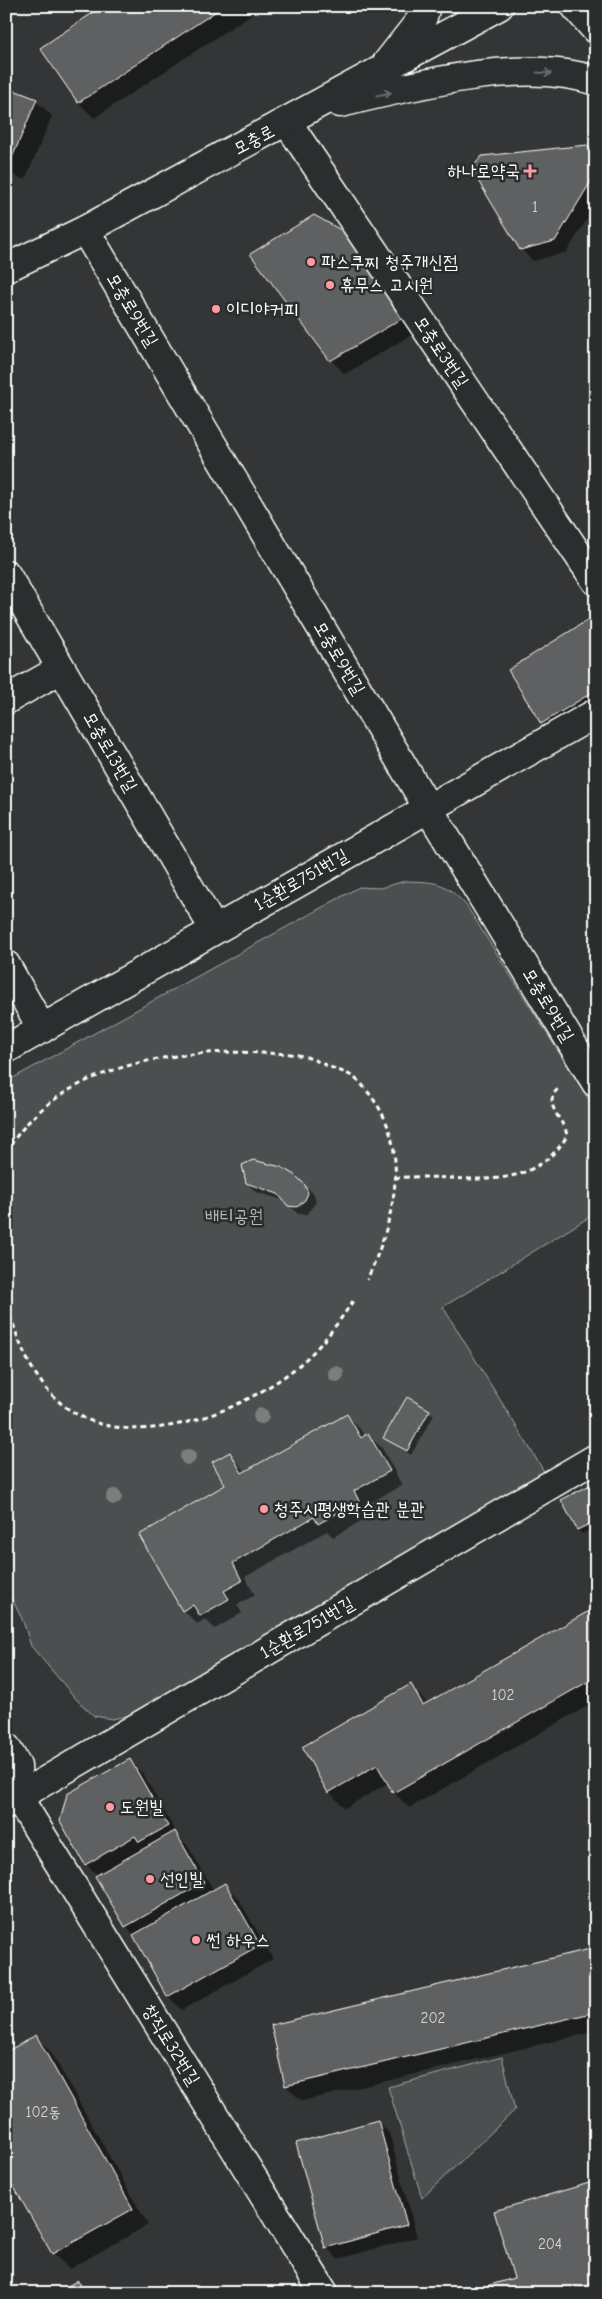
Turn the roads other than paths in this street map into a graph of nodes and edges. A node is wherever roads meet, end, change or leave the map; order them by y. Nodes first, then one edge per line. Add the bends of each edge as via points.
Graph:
1 (426, 6) edge
2 (499, 6) edge
3 (575, 6) edge
4 (596, 30) edge
5 (379, 72) junction
6 (596, 81) edge
7 (287, 122) junction
8 (85, 230) junction
9 (6, 268) edge
10 (6, 574) edge
11 (596, 581) edge
12 (61, 668) junction
13 (6, 700) edge
14 (596, 713) edge
15 (428, 808) junction
16 (214, 930) junction
17 (6, 965) edge
18 (42, 1029) junction
19 (6, 1049) edge
20 (596, 1083) edge
21 (596, 1458) edge
22 (6, 1747) edge
23 (12, 1800) edge
24 (324, 2293) edge

1 - 5 street via 423,17
2 - 5 street, 모충로
3 - 4 street
5 - 7 street, 모충로
7 -> 6 street via 340,103 466,76 530,72 580,76
7 - 8 street, 모충로
7 - 11 street, 모충로3번길
8 - 9 street, 모충로
8 - 15 street, 모충로9번길
10 - 12 street, 모충로13번길
12 - 13 street
12 - 16 street, 모충로13번길
14 - 15 street, 1순환로751번길
15 - 16 street, 1순환로751번길
15 - 20 street, 모충로9번길
16 - 18 street, 1순환로751번길
17 - 18 street
18 - 19 street, 1순환로751번길
21 - 23 street, 1순환로751번길
22 - 23 street via 17,1766
23 - 24 street, 창직로32번길

